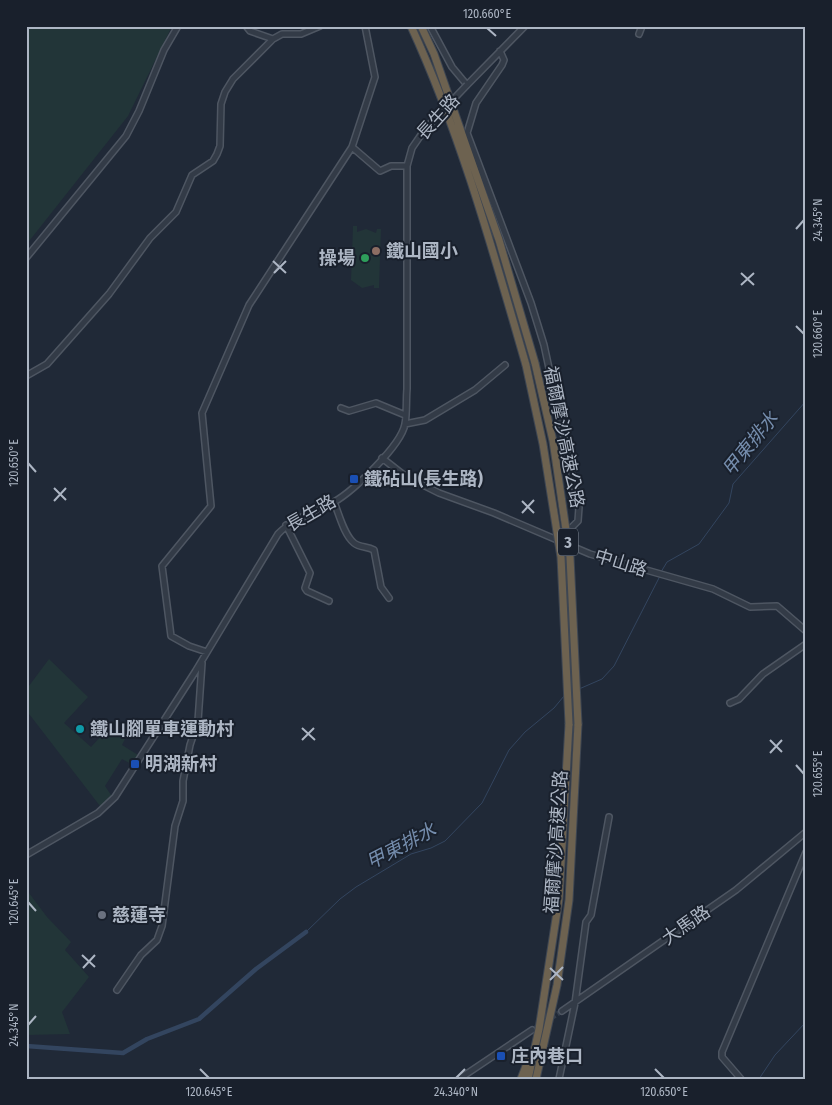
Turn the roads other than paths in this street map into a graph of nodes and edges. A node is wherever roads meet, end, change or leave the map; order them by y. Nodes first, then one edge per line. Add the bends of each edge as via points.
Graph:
1 (178, 26) edge
2 (246, 26) edge
3 (320, 26) edge
4 (365, 26) edge
5 (411, 26) edge
6 (421, 26) edge
7 (430, 26) edge
8 (525, 26) edge
9 (642, 26) edge
10 (639, 34) dead end
11 (273, 39) junction
12 (500, 50) junction
13 (468, 85) junction
14 (352, 148) junction
15 (407, 166) junction
16 (26, 258) edge
17 (505, 365) dead end
18 (26, 376) edge
19 (341, 408) dead end
20 (405, 415) junction
21 (405, 424) junction
22 (382, 458) junction
23 (334, 502) junction
24 (286, 525) junction
25 (572, 546) junction
26 (389, 598) dead end
27 (329, 601) dead end
28 (806, 631) edge
29 (806, 644) edge
30 (206, 652) junction
31 (202, 660) junction
32 (730, 703) dead end
33 (608, 817) dead end
34 (806, 832) edge
35 (806, 852) edge
36 (26, 855) edge
37 (117, 990) dead end
38 (575, 1002) junction
39 (562, 1011) tunnel mouth
40 (536, 1030) junction
41 (459, 1079) edge
42 (521, 1079) edge
43 (528, 1079) edge
44 (537, 1079) edge
45 (559, 1079) edge
46 (741, 1079) edge

1 - 16 street via 126,136
2 - 11 street via 250,31
3 - 11 street via 301,34 282,34
4 - 14 street via 375,77
5 - 40 highway, 福爾摩沙高速公路 / 3, bridge via 454,132 526,365 543,444 561,557 569,724 559,899
6 - 44 highway, 福爾摩沙高速公路 / 3, bridge via 499,240 535,363 553,441 570,557 578,724 569,900 557,985
7 - 13 street via 452,67
8 - 12 street, 長生路
9 - 10 street
11 - 18 street via 233,78 225,92 217,154 213,161 192,175 176,212 150,238 109,294 47,364
12 - 13 street, 長生路
12 - 25 street via 504,60 476,102 467,133 544,345 579,506 578,521 571,528
13 - 15 street, 長生路, bridge via 425,129 412,148
14 - 15 street via 380,171 391,166
14 - 30 street via 249,305 202,413 211,506 162,566 171,636
15 - 20 street, 長生路
17 - 21 street via 475,390 425,420
19 - 20 street via 349,411 376,403
20 - 21 street, 長生路
21 - 22 street, 長生路 via 401,435
22 - 23 street, 長生路 via 353,488
22 - 25 street, 中山路 via 406,476 439,493
23 - 24 street, 長生路
23 - 26 street via 350,539 358,546 374,550 381,587
24 - 27 street via 310,574 307,591
24 - 30 street, 長生路
25 - 28 street, 中山路 via 713,589 750,607 777,606
29 - 32 street
30 - 31 street, 長生路
31 - 36 street, 長生路 via 115,797 98,813
31 - 37 street via 198,721 190,745 183,801 175,826 162,926 157,940 141,955
33 - 38 street via 591,915 586,922
34 - 38 street, 大馬路 via 736,890
35 - 46 street via 722,1052
38 - 39 street, 大馬路
38 - 45 street
40 - 41 street
40 - 42 highway
40 - 43 highway, 福爾摩沙高速公路 / 3

